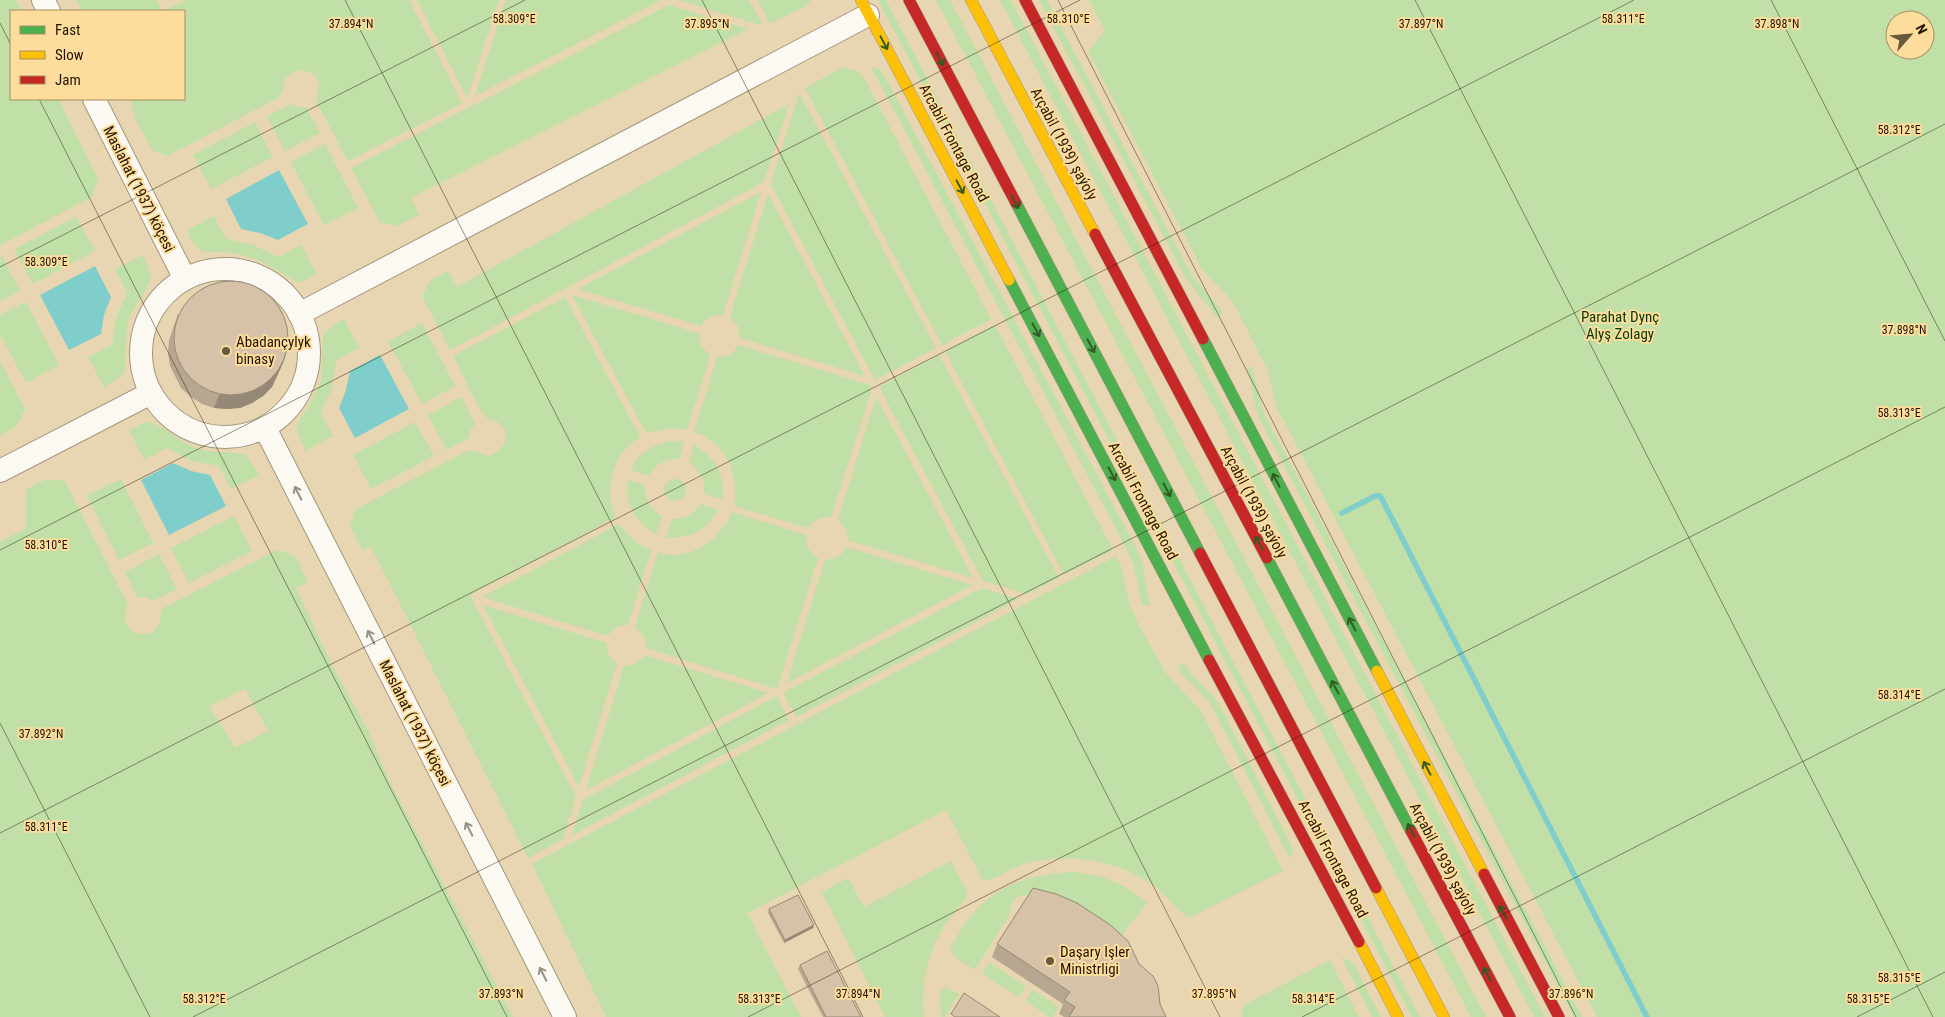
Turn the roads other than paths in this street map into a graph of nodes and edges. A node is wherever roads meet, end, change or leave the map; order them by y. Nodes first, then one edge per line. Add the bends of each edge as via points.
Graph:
1 (909, 0) edge
2 (971, 0) edge
3 (1024, 0) edge
4 (865, 7) edge
5 (95, 100) edge
6 (185, 278) junction
7 (300, 314) junction
8 (151, 393) junction
9 (265, 428) junction
10 (0, 471) edge
11 (565, 1017) edge
12 (1398, 1017) edge
13 (1444, 1017) edge
14 (1510, 1017) edge
15 (1558, 1017) edge

1 -> 13 main road
14 -> 2 main road, Arçabil (1939) şaýoly
15 -> 3 main road
4 - 7 street
4 -> 12 main road, Arcabil Frontage Road
5 - 6 street, Maslahat (1937) köçesi
6 - 7 street via 213,270 242,270 282,290
6 - 8 street via 153,308 143,336 142,365
7 - 9 street via 309,349 304,385 288,410
8 - 9 street via 169,416 193,432 222,438 251,434
8 - 10 street
11 -> 9 street, Maslahat (1937) köçesi

